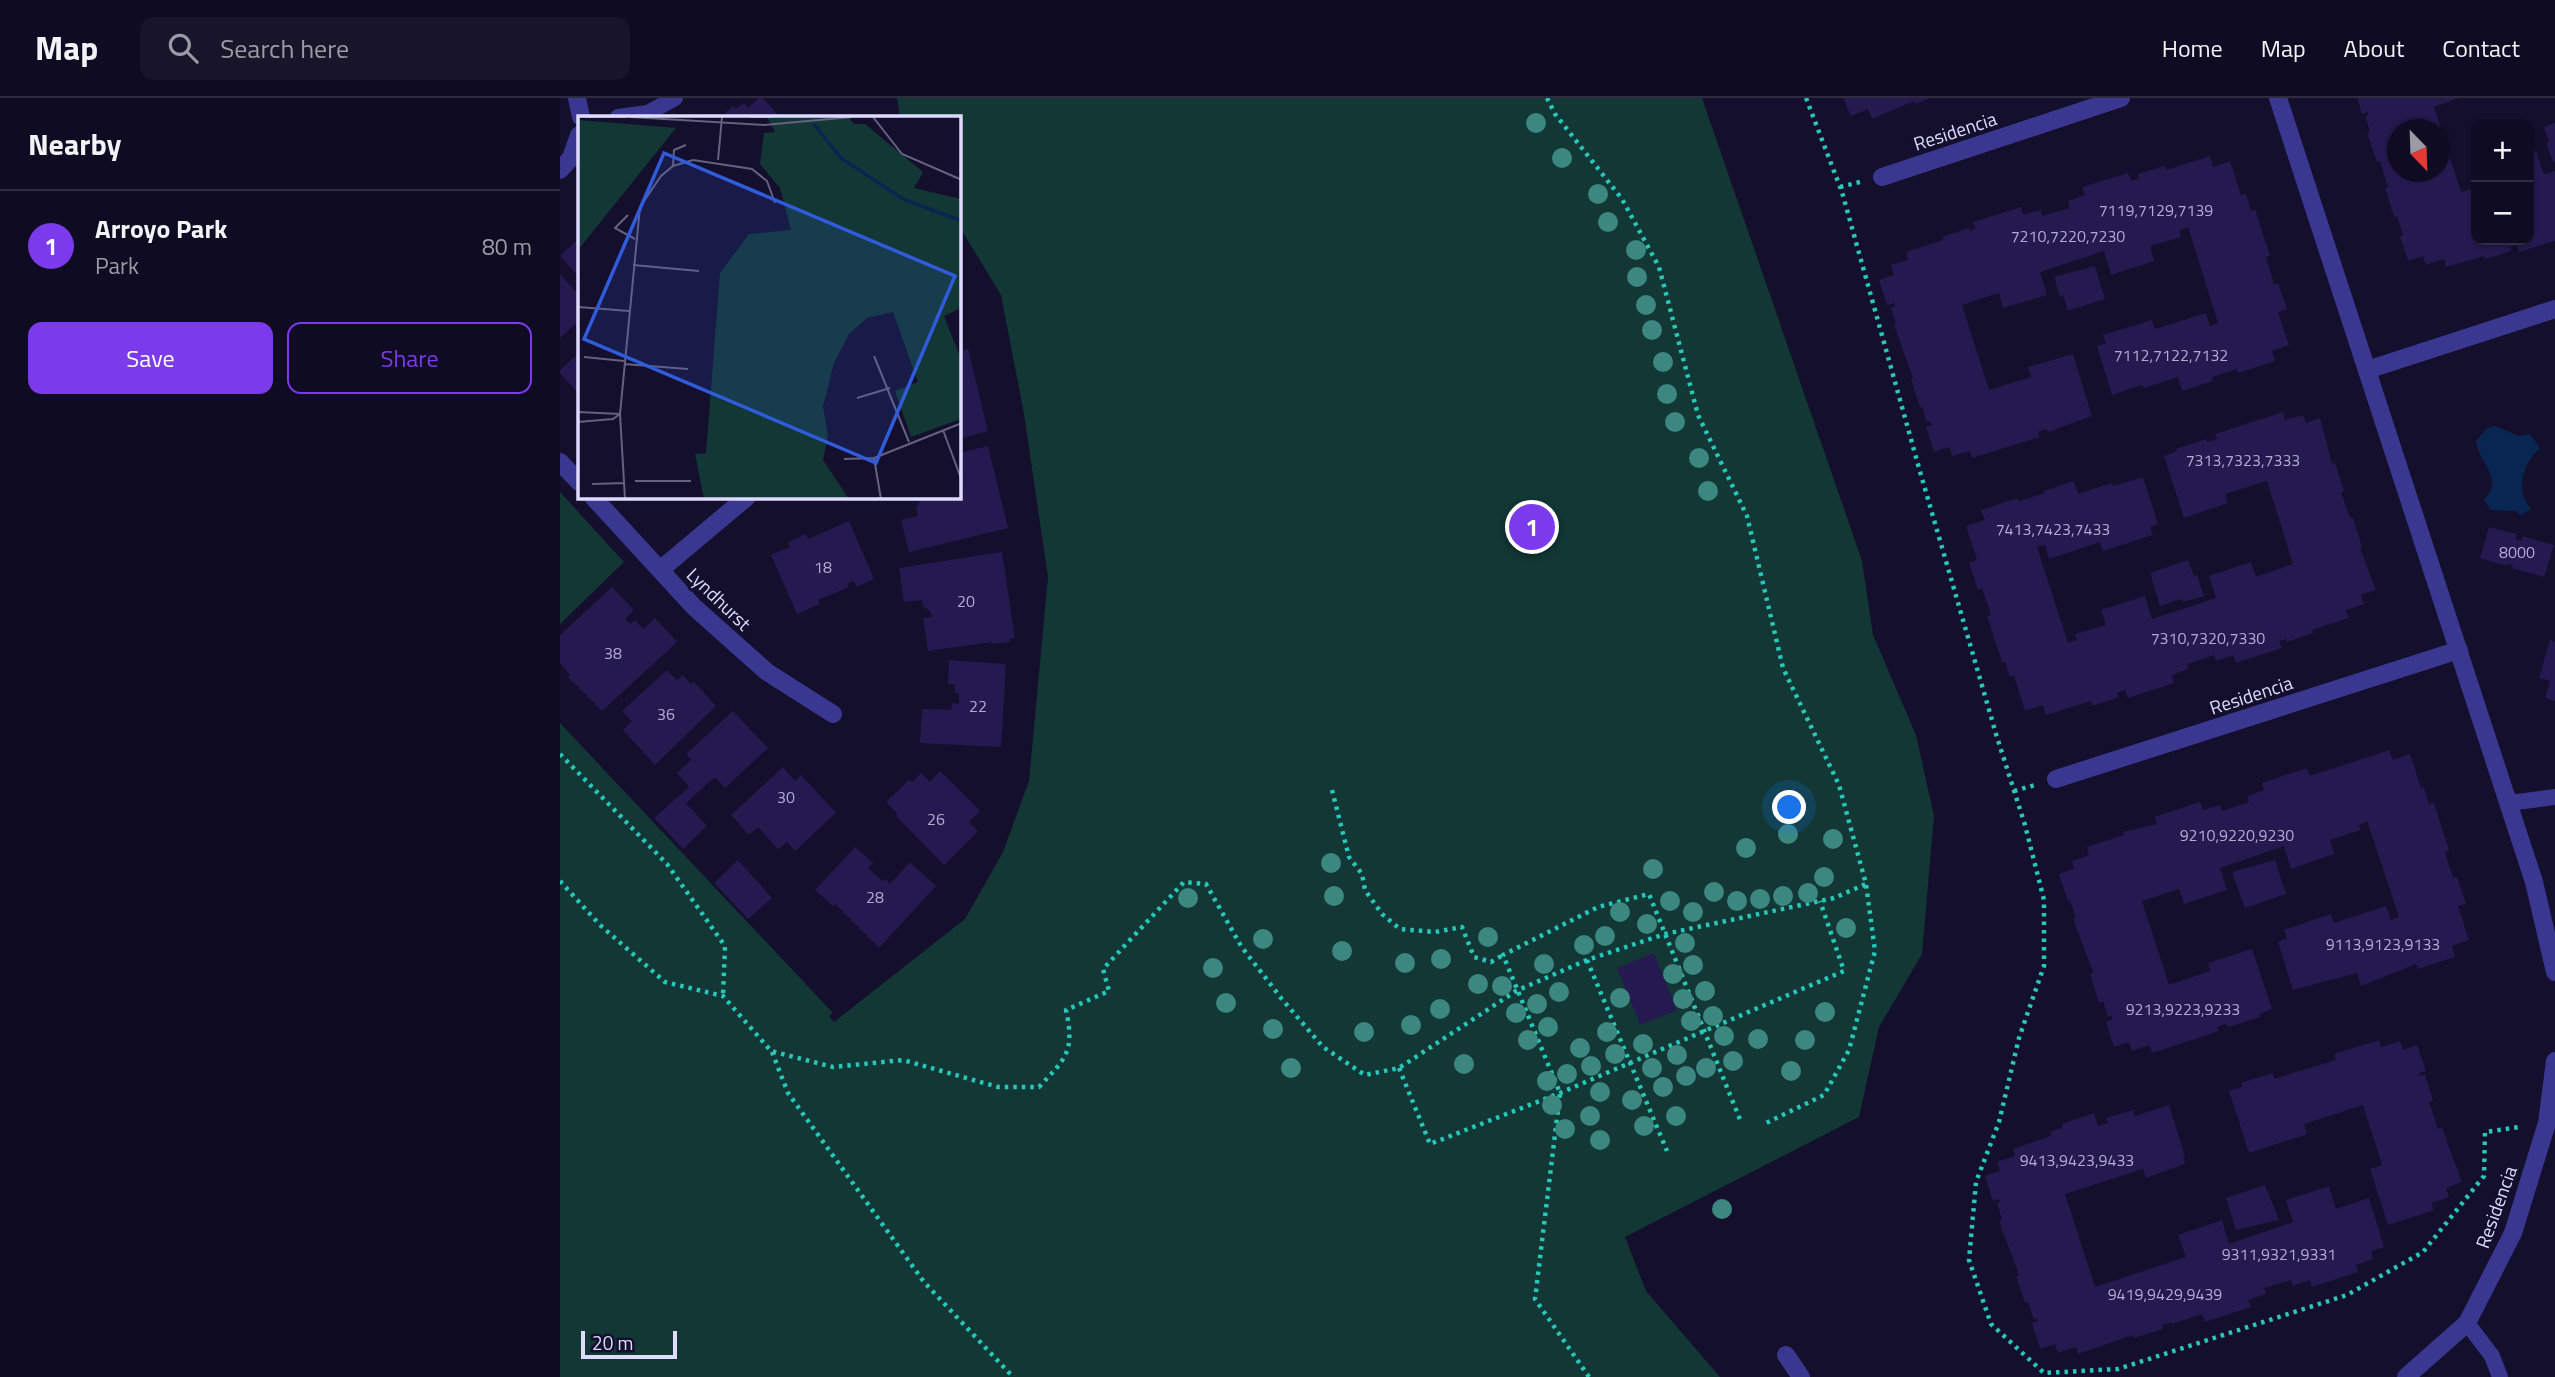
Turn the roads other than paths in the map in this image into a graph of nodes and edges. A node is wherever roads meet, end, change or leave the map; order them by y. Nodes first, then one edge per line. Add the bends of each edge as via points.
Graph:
1 (577, 98) edge
2 (675, 98) edge
3 (2121, 98) edge
4 (2278, 98) edge
5 (581, 116) edge
6 (626, 116) edge
7 (578, 138) edge
8 (560, 170) edge
9 (1882, 177) dead end
10 (2555, 309) edge
11 (2367, 370) junction
12 (560, 461) edge
13 (578, 481) edge
14 (595, 499) edge
15 (745, 499) edge
16 (660, 570) junction
17 (2459, 650) junction
18 (832, 713) dead end
19 (2056, 779) dead end
20 (2555, 797) edge
21 (2508, 803) junction
22 (2555, 972) edge
23 (2555, 1061) edge
24 (2467, 1323) junction
25 (1786, 1355) dead end
26 (1801, 1377) edge
27 (2406, 1377) edge
28 (2500, 1377) edge

1 - 5 street
2 - 6 lane via 648,113
3 - 9 street, Residencia
4 - 11 street
7 - 8 street via 571,158
10 - 11 street
11 - 17 street
12 - 13 street
14 - 16 street, Lyndhurst
15 - 16 street
16 - 18 street, Lyndhurst via 767,672
17 - 19 street, Residencia
17 - 21 street
20 - 21 lane
21 - 22 street via 2534,882
23 - 24 street, Residencia via 2547,1123 2513,1233
24 - 27 street, Residencia
24 - 28 lane via 2492,1356
25 - 26 street

